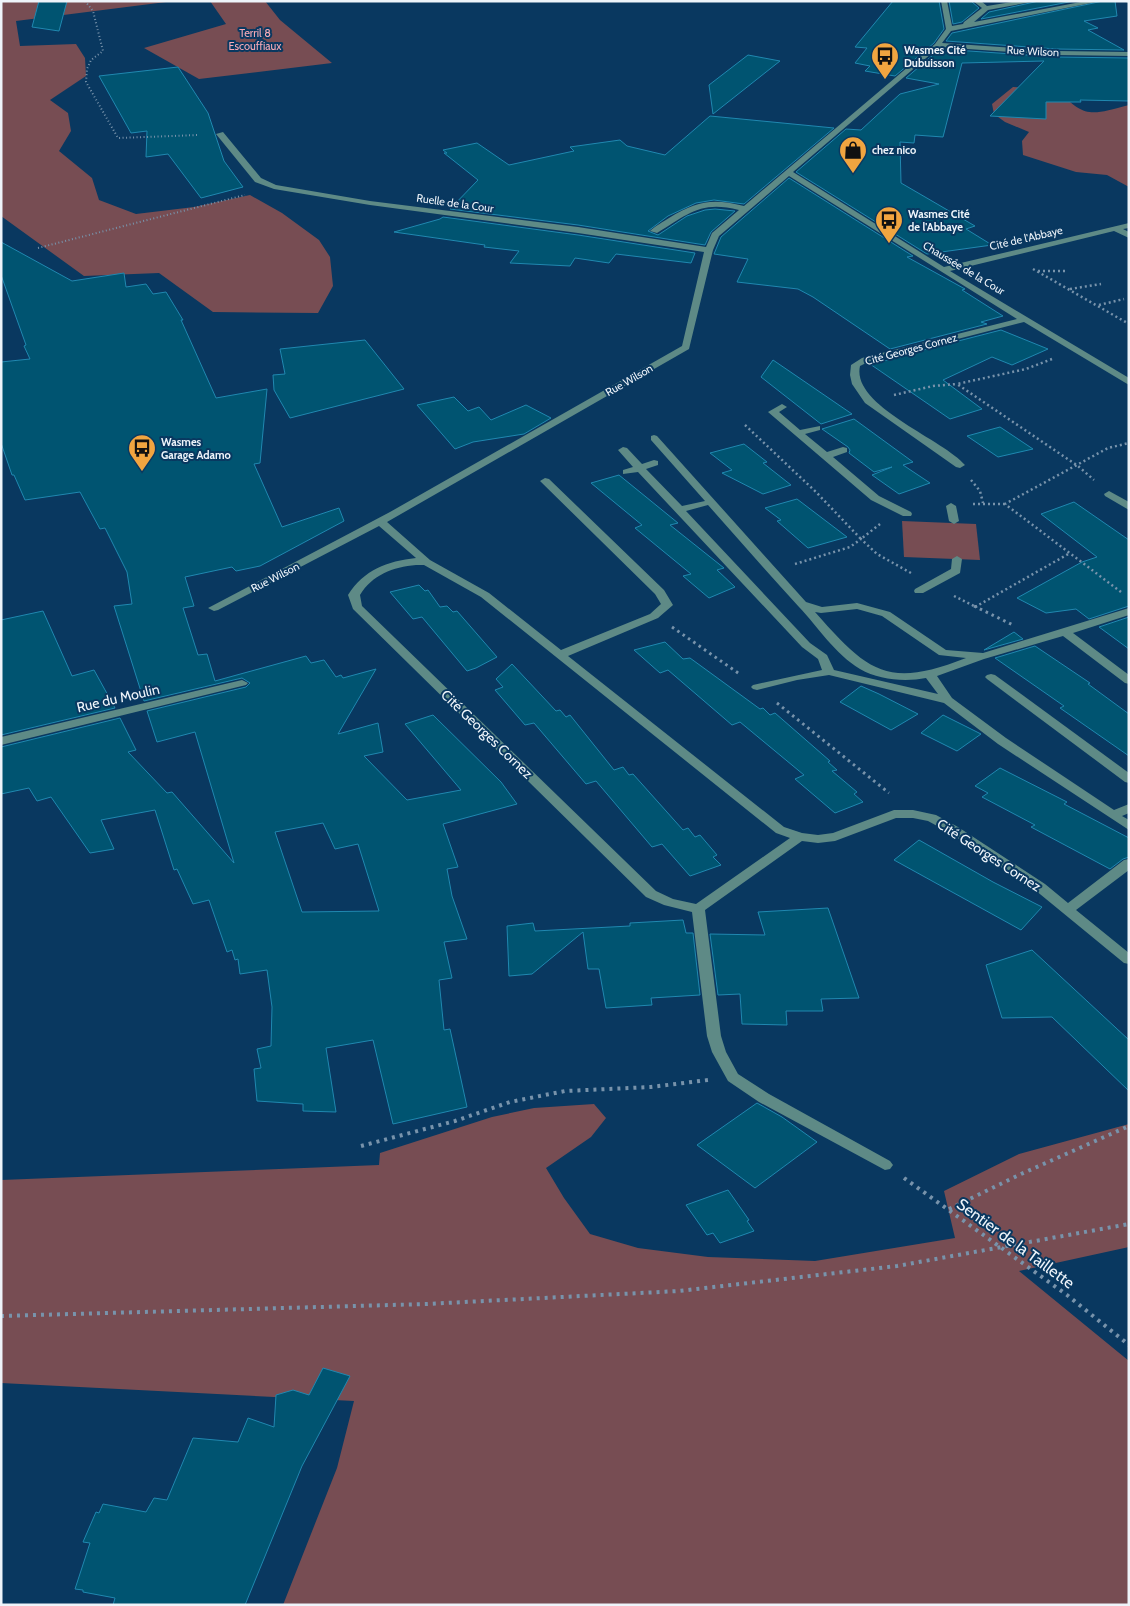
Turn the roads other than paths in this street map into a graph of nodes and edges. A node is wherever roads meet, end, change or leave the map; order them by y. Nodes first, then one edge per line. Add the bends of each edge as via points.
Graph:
1 (944, 1) edge
2 (976, 1) edge
3 (1034, 1) edge
4 (1098, 1) edge
5 (986, 8) junction
6 (949, 29) junction
7 (937, 46) junction
8 (1129, 54) edge
9 (220, 134) road end
10 (788, 172) junction
11 (745, 209) junction
12 (1129, 225) edge
13 (1115, 228) junction
14 (654, 231) dead end
15 (1129, 236) edge
16 (709, 250) junction
17 (943, 270) junction
18 (1026, 319) junction
19 (1129, 382) edge
20 (782, 407) dead end
21 (817, 428) dead end
22 (798, 433) junction
23 (654, 438) dead end
24 (623, 450) dead end
25 (843, 450) dead end
26 (826, 456) junction
27 (654, 463) dead end
28 (960, 465) road end
29 (640, 468) junction
30 (627, 472) dead end
31 (545, 481) dead end
32 (1109, 494) road end
33 (703, 504) dead end
34 (951, 506) dead end
35 (1129, 507) edge
36 (679, 514) junction
37 (907, 514) dead end
38 (954, 520) dead end
39 (380, 521) junction
40 (956, 558) dead end
41 (426, 562) junction
42 (919, 591) dead end
43 (802, 604) junction
44 (214, 608) dead end
45 (1129, 611) edge
46 (1065, 632) junction
47 (560, 655) junction
48 (983, 656) junction
49 (829, 672) junction
50 (930, 675) junction
51 (991, 677) dead end
52 (1129, 681) edge
53 (242, 683) dead end
54 (756, 686) road end
55 (948, 700) junction
56 (1, 741) edge
57 (1129, 779) edge
58 (1129, 808) edge
59 (1113, 816) junction
60 (1129, 826) edge
61 (800, 837) junction
62 (1129, 863) edge
63 (698, 909) junction
64 (1068, 910) junction
65 (1129, 960) edge
66 (885, 1165) road end

1 - 6 street
2 - 5 street
3 - 5 street
4 - 6 street
5 - 6 street via 971,22
6 - 7 street, Rue Wilson
7 - 8 street, Rue Wilson
7 - 10 street, Rue Wilson
9 - 16 street, Ruelle de la Cour via 258,180 274,187
10 - 11 street, Rue Wilson
10 - 17 street, Chaussée de la Cour
11 - 14 street via 708,203
11 - 16 street, Rue Wilson via 715,235
12 - 13 street, Cité de l'Abbaye
13 - 15 street
13 - 17 street, Cité de l'Abbaye
16 - 39 street, Rue Wilson via 686,347
17 - 18 street, Chaussée de la Cour
18 - 19 street, Chaussée de la Cour
18 - 28 street, Cité Georges Cornez via 856,364 855,380 868,401
20 - 22 street via 773,412
21 - 22 street
22 - 26 street
23 - 43 street
24 - 29 street
25 - 26 street
26 - 37 street via 875,498
27 - 29 street
29 - 30 street
29 - 36 street
31 - 47 street via 660,592 667,605 654,616
32 - 35 street
33 - 36 street
34 - 38 street
36 - 49 street via 806,645 823,657
39 - 41 street, Cité Georges Cornez
39 - 44 street, Rue Wilson
40 - 42 street via 956,571
41 - 47 street, Cité Georges Cornez via 485,595
41 - 63 street, Cité Georges Cornez via 396,563 371,577 358,586 354,595 357,607 651,894
43 - 48 street via 821,610 857,606 886,614 943,653
43 - 50 street via 860,665 897,677
45 - 46 street
46 - 48 street
46 - 52 street
47 - 61 street, Cité Georges Cornez via 767,821
48 - 50 street
49 - 54 street
49 - 55 street
50 - 55 street
51 - 57 street
53 - 56 street, Rue du Moulin
55 - 59 street
58 - 59 street
59 - 60 street
61 - 63 street
61 - 64 street, Cité Georges Cornez via 818,840 835,837 894,814 932,818 1040,887
62 - 64 street
63 - 66 street via 714,1036 733,1077 764,1098
64 - 65 street, Cité Georges Cornez

